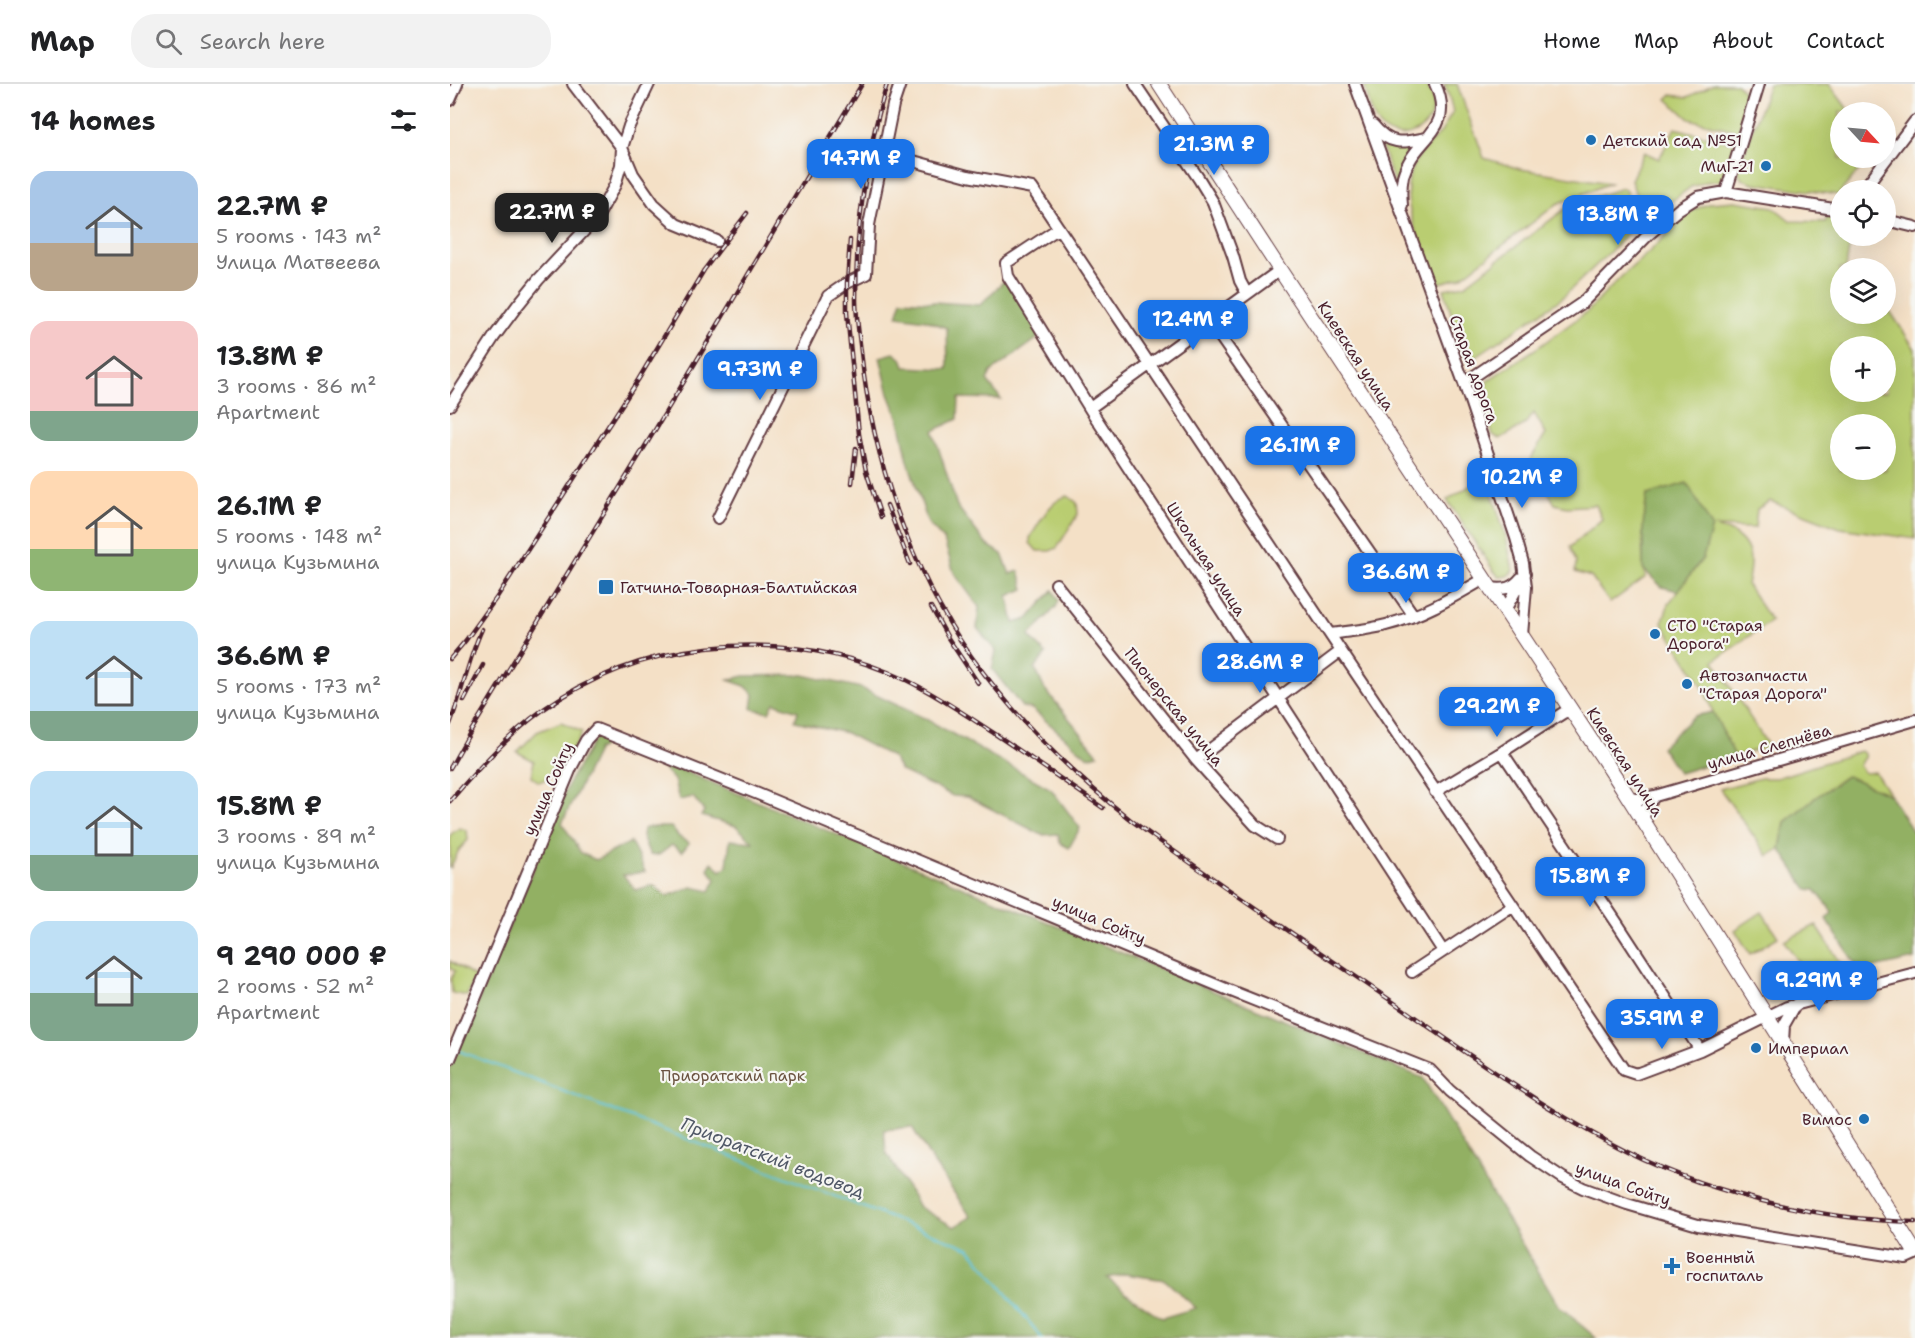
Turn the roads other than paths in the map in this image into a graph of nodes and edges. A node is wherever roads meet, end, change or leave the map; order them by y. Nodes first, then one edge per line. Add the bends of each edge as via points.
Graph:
1 (457, 84) edge
2 (573, 84) edge
3 (649, 84) edge
4 (900, 84) edge
5 (1135, 84) edge
6 (1159, 84) edge
7 (1355, 84) edge
8 (1435, 84) edge
9 (1759, 84) edge
10 (450, 100) edge
11 (1368, 121) junction
12 (1915, 121) edge
13 (1426, 138) junction
14 (622, 148) junction
15 (884, 153) junction
16 (1871, 180) edge
17 (1726, 192) junction
18 (1830, 208) edge
19 (1404, 220) junction
20 (1896, 222) edge
21 (1915, 227) edge
22 (1059, 228) junction
23 (717, 241) dead end
24 (1280, 270) junction
25 (1246, 294) junction
26 (1210, 322) junction
27 (1151, 364) junction
28 (1464, 383) junction
29 (450, 405) edge
30 (1090, 408) junction
31 (718, 518) dead end
32 (1525, 573) junction
33 (1056, 584) dead end
34 (1487, 584) junction
35 (1527, 596) junction
36 (1505, 610) junction
37 (1414, 616) junction
38 (1331, 634) junction
39 (1522, 635) junction
40 (1341, 651) junction
41 (1278, 697) junction
42 (1571, 710) junction
43 (1915, 720) edge
44 (1502, 752) junction
45 (1196, 760) junction
46 (1435, 792) junction
47 (1655, 796) junction
48 (1630, 800) junction
49 (1643, 820) junction
50 (1277, 839) dead end
51 (1512, 906) junction
52 (1443, 951) junction
53 (1412, 972) dead end
54 (1915, 973) edge
55 (1796, 1004) junction
56 (1767, 1017) junction
57 (1783, 1042) junction
58 (1700, 1050) junction
59 (450, 1059) edge
60 (1915, 1253) edge

1 - 10 street
2 - 14 street
3 - 14 street
4 - 15 street
5 - 25 street via 1213,202
6 - 24 main road, Киевская улица
7 - 11 street, Старая дорога
8 - 13 street, Старая дорога via 1442,97 1442,109 1437,126
9 - 17 street
11 - 13 street via 1379,133 1398,143
11 - 19 street, Старая дорога
12 - 16 street
13 - 19 street, Старая дорога via 1403,176
14 - 23 street via 633,174 654,204 676,224
14 - 29 street via 615,185 598,216 517,306
15 - 22 street via 1032,188
15 - 31 street via 869,225 866,274 828,296
17 - 18 street
17 - 28 street via 1698,196 1679,209 1582,303
19 - 28 street, Старая дорога
20 - 21 street
22 - 27 street
22 - 30 street, Школьная улица via 1006,263 1008,276
24 - 25 street
24 - 34 main road, Киевская улица
25 - 26 street
26 - 27 street
26 - 37 street
27 - 30 street
27 - 38 street
28 - 32 street, Старая дорога
30 - 41 street, Школьная улица
32 - 34 street via 1506,589
32 - 35 street, Старая дорога
32 - 36 street
33 - 45 street, Пионерская улица
34 - 36 main road, Киевская улица
34 - 37 street
35 - 36 street
35 - 39 street, Старая дорога
36 - 39 main road, Киевская улица
37 - 38 street via 1385,626
38 - 40 street
39 - 42 main road, Киевская улица
40 - 41 street
40 - 46 street
41 - 45 street
41 - 52 street, Школьная улица
42 - 44 street
42 - 48 main road, Киевская улица
43 - 47 street, улица Слепнёва
44 - 46 street
44 - 58 street
45 - 50 street, Пионерская улица via 1255,825
46 - 51 street
47 - 48 street, улица Слепнёва
47 - 49 street
48 - 49 main road, Киевская улица
49 - 56 main road, Киевская улица
51 - 52 street
51 - 58 street via 1624,1070 1636,1074
52 - 53 street
54 - 55 street
55 - 56 street
55 - 57 street via 1784,1025
56 - 57 main road, Киевская улица
56 - 58 street
57 - 60 main road, Киевская улица
59 - 60 street, улица Сойту via 571,768 596,729 1430,1070 1530,1156 1583,1188 1698,1226 1906,1258

